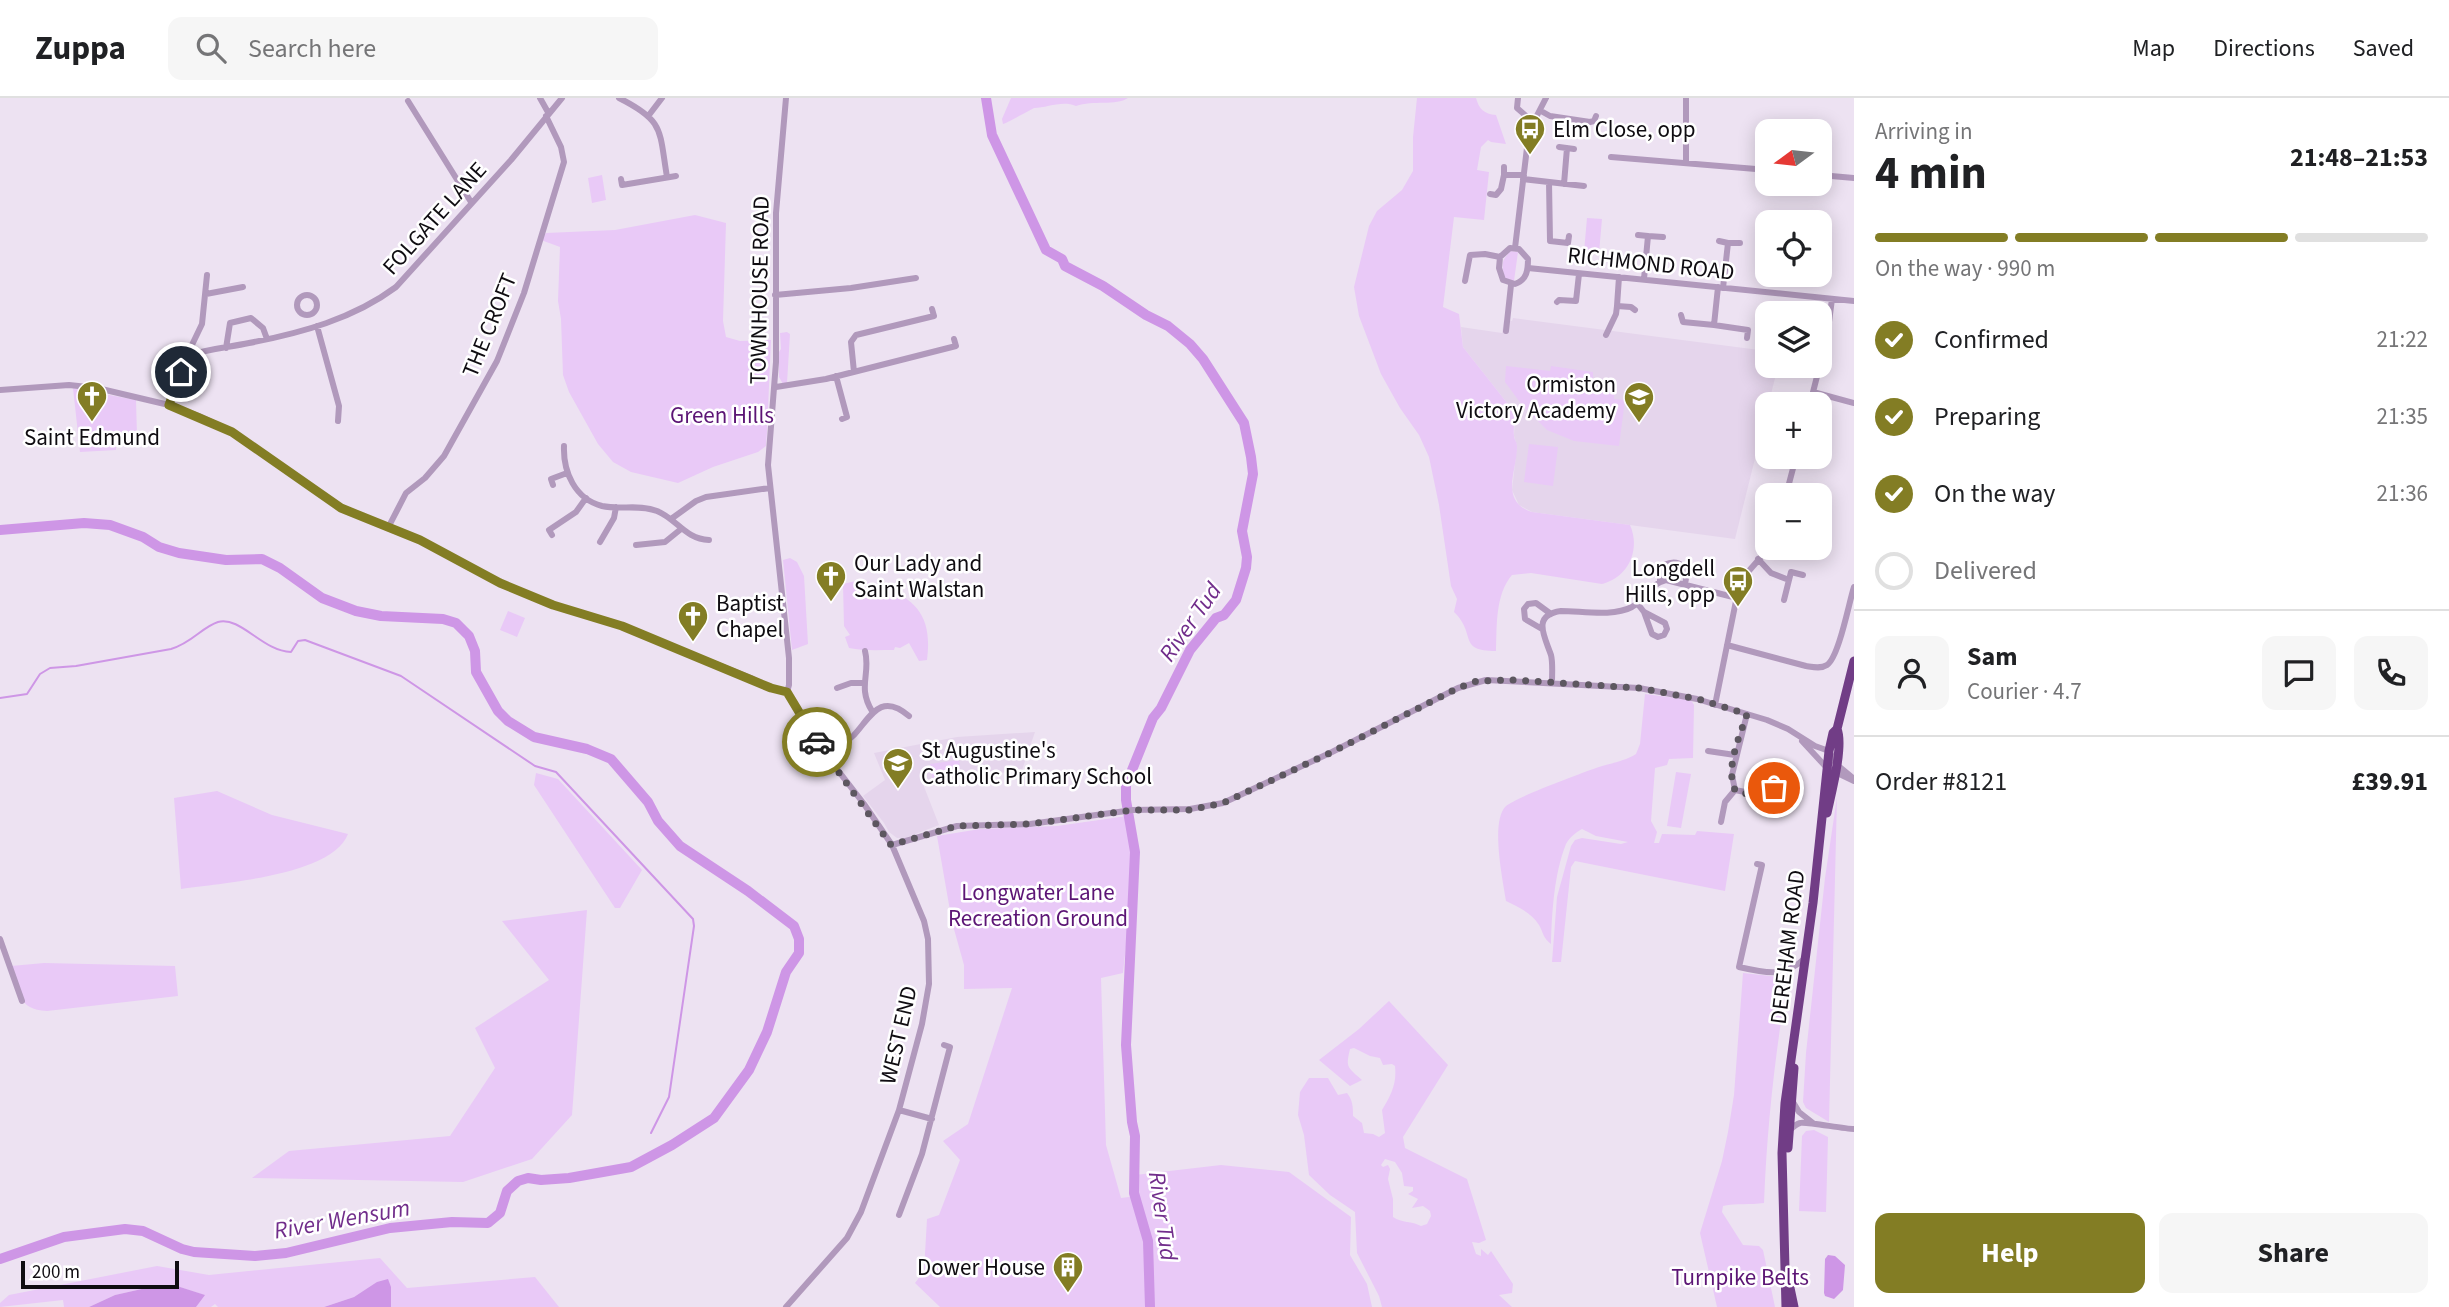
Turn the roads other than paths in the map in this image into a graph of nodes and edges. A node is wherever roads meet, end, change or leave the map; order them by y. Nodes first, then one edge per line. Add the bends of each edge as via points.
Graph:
1 (540, 98) edge
2 (562, 98) edge
3 (619, 98) edge
4 (662, 98) edge
5 (786, 98) edge
6 (1518, 98) edge
7 (1546, 98) edge
8 (1686, 98) edge
9 (408, 102) dead end
10 (1541, 111) junction
11 (548, 115) junction
12 (649, 115) junction
13 (1596, 116) dead end
14 (1533, 122) junction
15 (1567, 148) dead end
16 (1611, 157) dead end
17 (1686, 163) junction
18 (1504, 167) dead end
19 (1755, 169) edge
20 (1504, 175) junction
21 (676, 176) dead end
22 (1832, 176) edge
23 (667, 177) junction
24 (1524, 177) junction
25 (1854, 178) edge
26 (1549, 181) junction
27 (1564, 184) junction
28 (622, 185) dead end
29 (1584, 186) dead end
30 (1490, 194) dead end
31 (471, 202) junction
32 (1638, 235) dead end
33 (1648, 236) junction
34 (1663, 237) dead end
35 (1719, 241) dead end
36 (1568, 242) dead end
37 (1728, 243) junction
38 (1740, 243) dead end
39 (1516, 248) junction
40 (1500, 257) junction
41 (1528, 268) junction
42 (909, 270) dead end
43 (1578, 274) junction
44 (209, 277) dead end
45 (1619, 277) junction
46 (1644, 279) junction
47 (1465, 281) dead end
48 (1511, 285) junction
49 (243, 287) dead end
50 (1720, 287) junction
51 (206, 294) junction
52 (775, 295) junction
53 (1832, 299) junction
54 (1854, 301) edge
55 (1557, 302) dead end
56 (1617, 306) junction
57 (932, 309) dead end
58 (1634, 310) dead end
59 (309, 315) dead end
60 (1681, 322) dead end
61 (1714, 325) junction
62 (314, 326) junction
63 (1506, 331) dead end
64 (1606, 335) dead end
65 (1747, 338) dead end
66 (267, 339) junction
67 (956, 346) dead end
68 (226, 348) junction
69 (190, 355) junction
70 (854, 372) junction
71 (836, 376) junction
72 (776, 387) junction
73 (0, 390) edge
74 (1813, 392) edge
75 (1832, 397) edge
76 (1854, 403) edge
77 (169, 405) junction
78 (337, 417) dead end
79 (847, 417) dead end
80 (564, 446) dead end
81 (567, 473) junction
82 (551, 479) dead end
83 (770, 488) junction
84 (586, 498) junction
85 (616, 507) junction
86 (670, 519) junction
87 (389, 526) junction
88 (681, 529) junction
89 (549, 530) dead end
90 (600, 537) dead end
91 (709, 540) dead end
92 (640, 546) dead end
93 (1757, 560) edge
94 (1759, 560) edge
95 (1803, 575) dead end
96 (1789, 580) junction
97 (1660, 582) junction
98 (1685, 584) junction
99 (1854, 587) edge
100 (1737, 598) junction
101 (1784, 600) dead end
102 (1637, 603) junction
103 (1644, 612) dead end
104 (1551, 614) junction
105 (1542, 629) junction
106 (1727, 645) junction
107 (868, 653) dead end
108 (1854, 661) edge
109 (864, 682) junction
110 (1552, 682) junction
111 (841, 684) dead end
112 (787, 692) junction
113 (903, 699) dead end
114 (1715, 705) junction
115 (898, 708) junction
116 (872, 711) junction
117 (1747, 714) junction
118 (909, 716) dead end
119 (1837, 729) junction
120 (1799, 737) junction
121 (1708, 751) dead end
122 (1829, 751) junction
123 (825, 754) junction
124 (1735, 755) junction
125 (1832, 768) junction
126 (1854, 780) edge
127 (1774, 788) dead end
128 (1735, 790) junction
129 (1772, 797) junction
130 (1786, 800) dead end
131 (1722, 814) junction
132 (1733, 816) dead end
133 (1721, 822) dead end
134 (891, 845) junction
135 (1762, 865) dead end
136 (0, 939) edge
137 (1805, 958) junction
138 (1791, 967) junction
139 (1803, 980) junction
140 (22, 1001) dead end
141 (944, 1045) dead end
142 (1795, 1049) junction
143 (1793, 1102) junction
144 (898, 1110) junction
145 (932, 1119) junction
146 (1814, 1124) junction
147 (1854, 1129) edge
148 (1790, 1130) junction
149 (1784, 1181) junction
150 (899, 1215) dead end
151 (1785, 1266) junction
152 (786, 1307) edge
153 (1786, 1307) edge
154 (1794, 1307) edge

1 - 11 street, THE CROFT
2 - 11 street, FOLGATE LANE
3 - 12 street
4 - 12 street
5 - 52 street, TOWNHOUSE ROAD via 776,213
6 - 14 street via 1517,108
7 - 10 street
8 - 17 street
9 - 31 street
10 - 13 street via 1590,121
10 - 14 street
11 - 31 street, FOLGATE LANE
11 - 87 street, THE CROFT via 564,162 519,305 497,361 456,436 433,469 407,493
12 - 23 street via 658,130
14 - 24 street
15 - 27 street
16 - 17 street
17 - 19 street
18 - 20 street
20 - 24 street
20 - 30 street via 1501,189
21 - 23 street
22 - 25 street
23 - 28 street
24 - 26 street
24 - 39 street
26 - 27 street
26 - 36 street via 1550,241
27 - 29 street
31 - 62 street, FOLGATE LANE via 396,287 355,313
32 - 33 street
33 - 34 street
33 - 46 street
35 - 37 street
37 - 38 street
37 - 50 street
39 - 40 street
39 - 41 street via 1528,259
40 - 47 street via 1470,255
40 - 48 street via 1499,273
41 - 43 street, RICHMOND ROAD
41 - 48 street via 1524,279
42 - 52 street via 913,278
43 - 45 street, RICHMOND ROAD
43 - 55 street via 1576,301
44 - 51 street
45 - 46 street, RICHMOND ROAD
45 - 56 street
46 - 50 street, RICHMOND ROAD
48 - 63 street
49 - 51 street
50 - 53 street, RICHMOND ROAD
50 - 61 street
51 - 69 street via 202,324
52 - 72 street, TOWNHOUSE ROAD
53 - 54 street, RICHMOND ROAD
53 - 74 street
56 - 58 street
56 - 64 street
57 - 70 street via 934,316 856,335 851,342
59 - 62 street
60 - 61 street
61 - 65 street via 1751,330
62 - 66 street, FOLGATE LANE
62 - 78 street via 340,406
66 - 68 street, FOLGATE LANE
66 - 68 street via 251,318 230,323
67 - 70 street
68 - 69 street, FOLGATE LANE
69 - 77 street
70 - 71 street
71 - 72 street
71 - 79 street
72 - 83 street, TOWNHOUSE ROAD via 769,444
73 - 77 street via 69,385
75 - 76 street
77 - 87 street via 232,432 335,504
80 - 81 street
81 - 82 street
81 - 84 street
83 - 86 street via 706,497
83 - 112 street, TOWNHOUSE ROAD via 788,648
84 - 85 street
84 - 89 street via 576,512
85 - 86 street via 653,509
85 - 90 street
86 - 88 street
87 - 112 street via 509,587
88 - 91 street via 691,537
88 - 92 street via 665,542
93 - 100 street via 1743,575
94 - 96 street via 1771,573
95 - 96 street via 1791,572
96 - 101 street
97 - 98 street
97 - 98 street via 1664,565 1676,562 1685,569
97 - 102 street
98 - 100 street
99 - 106 street via 1835,653 1827,665 1819,668
100 - 106 street
102 - 103 street
102 - 104 street via 1616,611
104 - 105 street
104 - 105 street via 1536,603 1526,606 1525,619
105 - 110 street via 1552,658
106 - 114 street
107 - 109 street
108 - 119 highway, DEREHAM ROAD
109 - 111 street
109 - 116 street
110 - 114 street via 1647,689
110 - 134 street via 1469,684 1236,798 1190,810 1133,810 1030,824 957,826
112 - 123 street, WEST END
113 - 115 street
114 - 117 street
115 - 116 street
115 - 118 street
116 - 123 street via 854,735
117 - 120 street
117 - 124 street
119 - 122 highway, DEREHAM ROAD
119 - 125 highway, DEREHAM ROAD via 1840,735
120 - 122 street
120 - 125 street
121 - 124 street
122 - 125 highway, DEREHAM ROAD
123 - 134 street, WEST END
124 - 128 street via 1731,775
125 - 126 street
125 - 137 highway, DEREHAM ROAD
127 - 129 street
128 - 129 street
128 - 131 street
129 - 130 street
131 - 132 street
131 - 133 street
134 - 144 street, WEST END via 923,921 929,964 925,1007
135 - 138 street via 1739,967 1776,974
136 - 140 street
137 - 138 street
137 - 139 highway, DEREHAM ROAD
138 - 139 street
139 - 142 highway, DEREHAM ROAD
141 - 145 street via 950,1047
142 - 143 highway, DEREHAM ROAD
142 - 149 highway, DEREHAM ROAD via 1785,1103
143 - 146 street
143 - 148 highway, DEREHAM ROAD
144 - 145 street
144 - 152 street, WEST END via 874,1181 847,1238
145 - 150 street
146 - 147 street
146 - 148 street via 1800,1123
148 - 149 highway, DEREHAM ROAD
149 - 151 highway, DEREHAM ROAD
151 - 153 highway, DEREHAM ROAD
151 - 154 highway, DEREHAM ROAD

